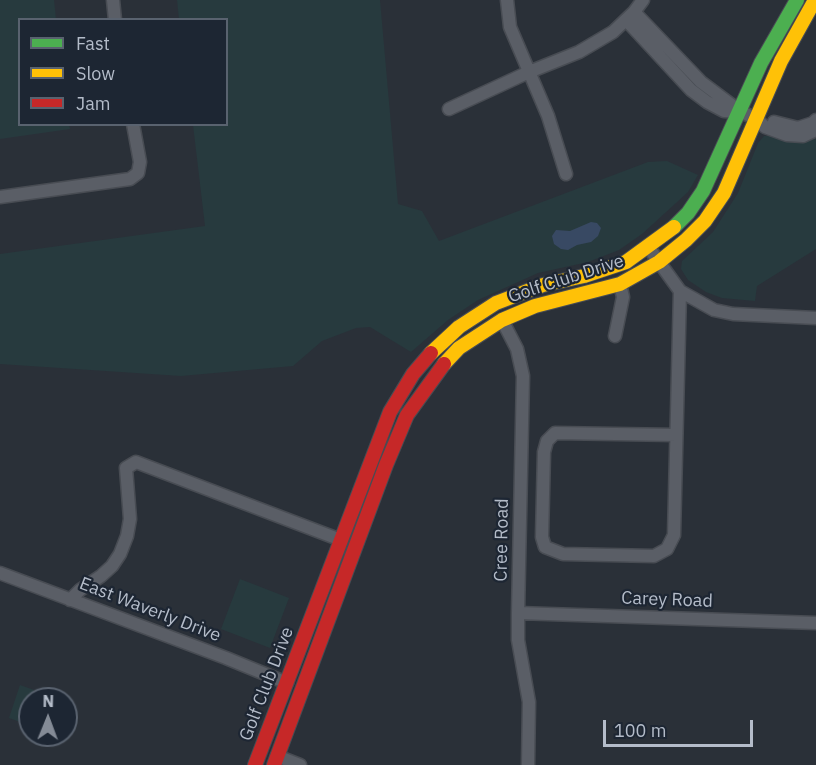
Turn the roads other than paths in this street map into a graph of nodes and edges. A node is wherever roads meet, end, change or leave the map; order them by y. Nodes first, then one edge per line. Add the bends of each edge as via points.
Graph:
1 (113, 0) edge
2 (507, 0) edge
3 (643, 0) edge
4 (797, 0) edge
5 (815, 0) edge
6 (630, 16) junction
7 (115, 18) edge
8 (530, 72) junction
9 (449, 109) dead end
10 (741, 112) junction
11 (755, 118) junction
12 (816, 120) edge
13 (134, 126) edge
14 (816, 130) edge
15 (566, 174) dead end
16 (0, 197) edge
17 (649, 248) junction
18 (659, 262) junction
19 (620, 284) junction
20 (680, 291) junction
21 (816, 318) edge
22 (502, 320) junction
23 (615, 336) dead end
24 (676, 435) junction
25 (341, 540) junction
26 (0, 573) edge
27 (70, 600) junction
28 (518, 614) junction
29 (816, 623) edge
30 (287, 683) junction
31 (275, 760) edge
32 (255, 765) edge
33 (300, 765) edge
34 (528, 765) edge

1 - 7 street
2 - 8 street via 510,27
3 - 6 street
4 - 10 street, Golf Club Drive via 761,63
5 - 11 street, Golf Club Drive
6 - 8 street via 613,32 579,52
6 - 10 street via 691,90 724,111
8 - 9 street
8 - 15 street
10 - 11 street
10 - 17 street, Golf Club Drive via 703,191 688,213
11 - 12 street via 798,128
11 - 14 street via 765,127 787,135 803,136
11 - 18 street, Golf Club Drive via 724,193 705,221
13 - 16 street via 140,162 138,173 130,179
17 - 18 street
17 - 25 street, Golf Club Drive via 626,262 543,285 496,303 459,327 433,351 413,374 390,412
18 - 19 street, Golf Club Drive
18 - 20 street
19 - 22 street, Golf Club Drive via 535,306
19 - 23 street via 623,297
20 - 21 street via 714,310 733,314
20 - 24 street
22 - 28 street, Cree Road via 517,350 523,376
22 - 31 street, Golf Club Drive via 459,348 407,415
24 - 24 street via 555,433 544,452 545,547 563,554 654,556 667,549 674,535
25 - 27 street via 136,462 126,468 130,519 120,554 112,566
25 - 30 street, Golf Club Drive
26 - 27 street, East Waverly Drive
27 - 30 street, East Waverly Drive
28 - 29 street, Carey Road
28 - 34 street, Cree Road via 518,640 529,702
30 - 32 street, Golf Club Drive
31 - 33 street

